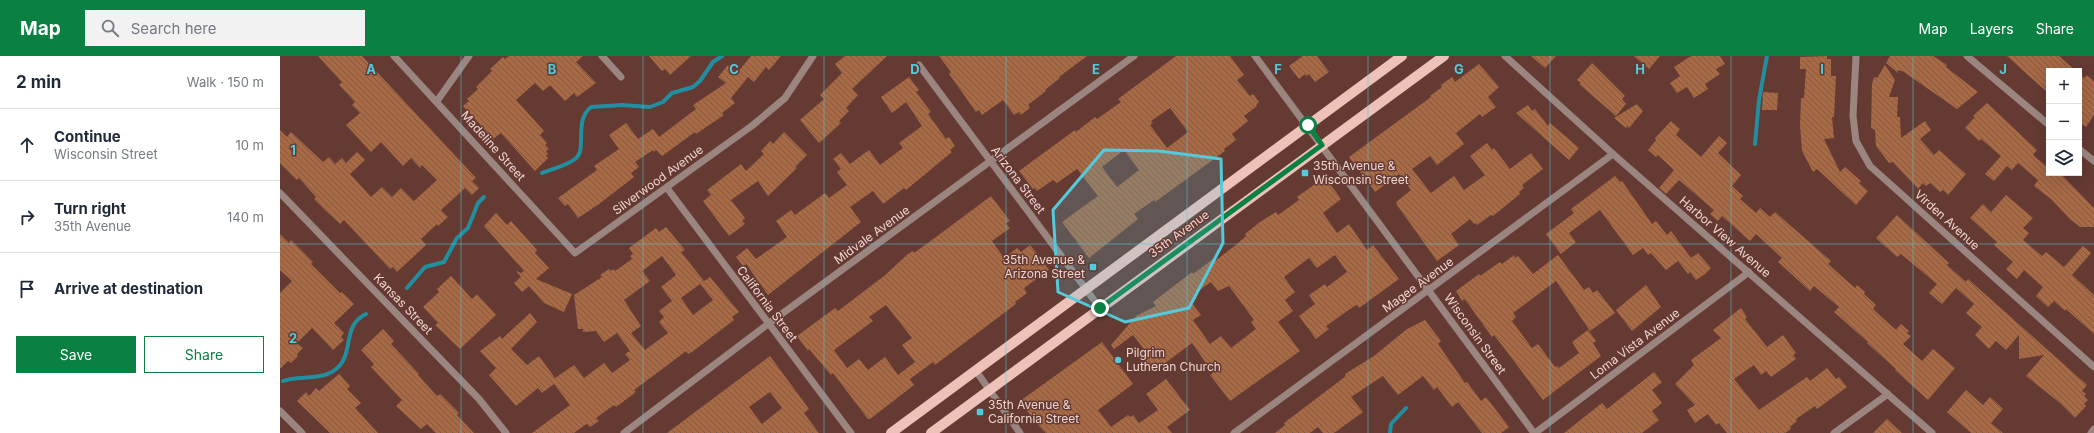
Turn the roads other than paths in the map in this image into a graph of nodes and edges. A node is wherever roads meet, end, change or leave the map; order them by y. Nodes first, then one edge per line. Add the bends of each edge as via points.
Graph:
1 (394, 56) edge
2 (469, 56) edge
3 (602, 56) edge
4 (813, 56) edge
5 (1134, 56) edge
6 (1255, 56) edge
7 (1402, 56) edge
8 (1444, 56) edge
9 (1505, 56) edge
10 (1856, 56) edge
11 (1967, 56) edge
12 (918, 65) dead end
13 (621, 77) dead end
14 (436, 101) junction
15 (2046, 122) edge
16 (1308, 125) junction
17 (1322, 145) junction
18 (2082, 151) edge
19 (1613, 154) junction
20 (2094, 161) edge
21 (992, 162) junction
22 (667, 188) junction
23 (280, 193) edge
24 (575, 253) joint
25 (1749, 272) junction
26 (1086, 289) junction
27 (1429, 291) junction
28 (1100, 308) junction
29 (768, 324) junction
30 (2094, 367) edge
31 (976, 371) junction
32 (989, 390) junction
33 (1888, 394) junction
34 (280, 410) edge
35 (2094, 429) edge
36 (302, 433) edge
37 (506, 433) edge
38 (624, 433) edge
39 (851, 433) edge
40 (891, 433) edge
41 (931, 433) edge
42 (1020, 433) edge
43 (1234, 433) edge
44 (1534, 433) edge
45 (1834, 433) edge
46 (1932, 433) edge
47 (2091, 433) edge

1 - 14 street, Madeline Street
2 - 14 street
3 - 13 street
4 - 22 street, Silverwood Avenue via 785,98 753,125
5 - 21 street, Midvale Avenue
6 - 16 street, Wisconsin Street
7 - 16 main road, 35th Avenue
8 - 17 main road, 35th Avenue
9 - 19 street, Harbor View Avenue
10 - 30 street, Virden Avenue via 1853,116 1856,142 1870,166
11 - 15 street
12 - 21 street, Arizona Street
14 - 24 street, Madeline Street
16 - 17 street, Wisconsin Street
16 - 26 main road, 35th Avenue
17 - 27 street, Wisconsin Street
17 - 28 main road, 35th Avenue
18 - 20 street
19 - 25 street, Harbor View Avenue
19 - 27 street, Magee Avenue
21 - 26 street, Arizona Street
21 - 29 street, Midvale Avenue
22 - 24 street, Silverwood Avenue
22 - 29 street, California Street
23 - 37 street, Kansas Street via 480,399
25 - 33 street, Harbor View Avenue
25 - 44 street, Loma Vista Avenue
26 - 28 street, Arizona Street
26 - 31 main road, 35th Avenue
27 - 43 street, Magee Avenue
27 - 44 street, Wisconsin Street
28 - 32 main road, 35th Avenue
29 - 38 street, Midvale Avenue
29 - 39 street, California Street
31 - 32 street
31 - 40 main road, 35th Avenue
32 - 41 main road, 35th Avenue
32 - 42 street
33 - 45 street
33 - 46 street, Harbor View Avenue
34 - 36 street
35 - 47 street

